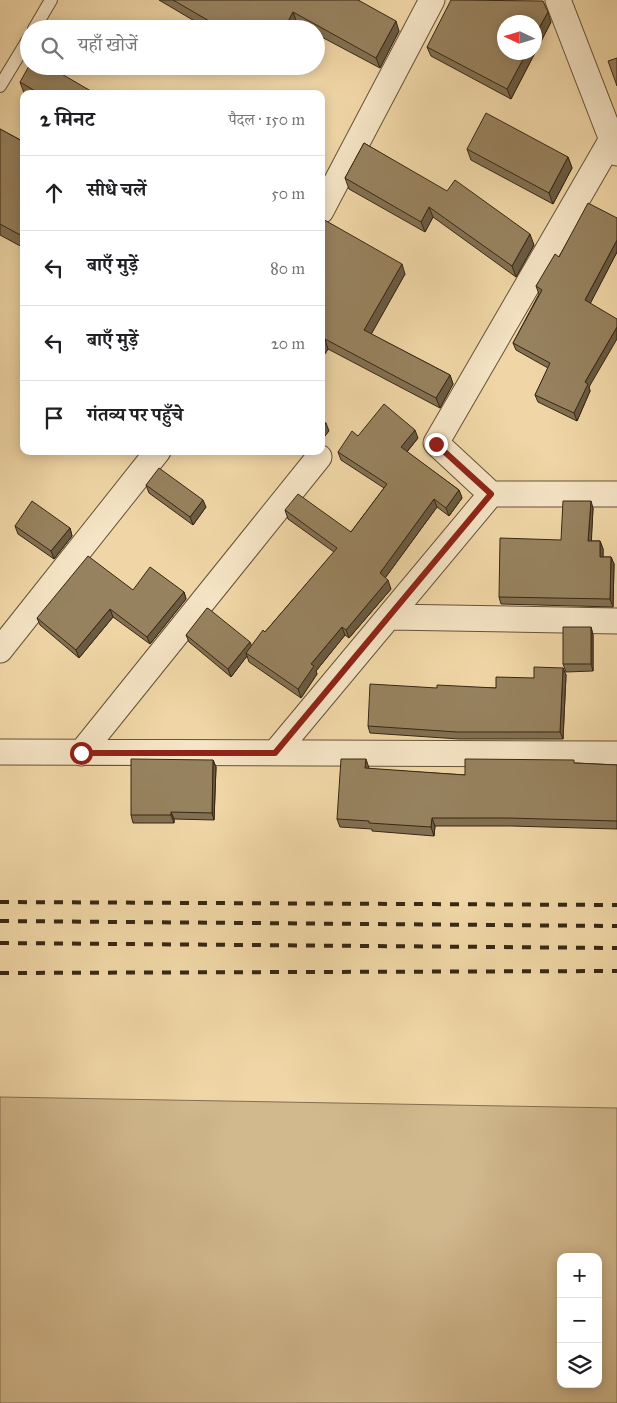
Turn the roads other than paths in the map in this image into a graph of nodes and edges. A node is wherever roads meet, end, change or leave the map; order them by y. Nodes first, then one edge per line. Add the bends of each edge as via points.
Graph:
1 (51, 0) edge
2 (432, 0) edge
3 (558, 0) edge
4 (39, 20) edge
5 (20, 53) edge
6 (0, 86) edge
7 (615, 143) edge
8 (325, 203) edge
9 (155, 455) edge
10 (319, 456) dead end
11 (491, 494) junction
12 (617, 494) edge
13 (389, 617) junction
14 (617, 620) edge
15 (0, 650) edge
16 (0, 752) edge
17 (81, 753) junction
18 (275, 753) junction
19 (617, 754) edge

1 - 4 lane
2 - 8 street
3 - 7 street
5 - 6 lane
7 - 11 street via 436,444
9 - 15 street
10 - 17 street
11 - 12 street
11 - 13 street
13 - 14 street
13 - 18 street
16 - 17 street
17 - 18 street
18 - 19 street

